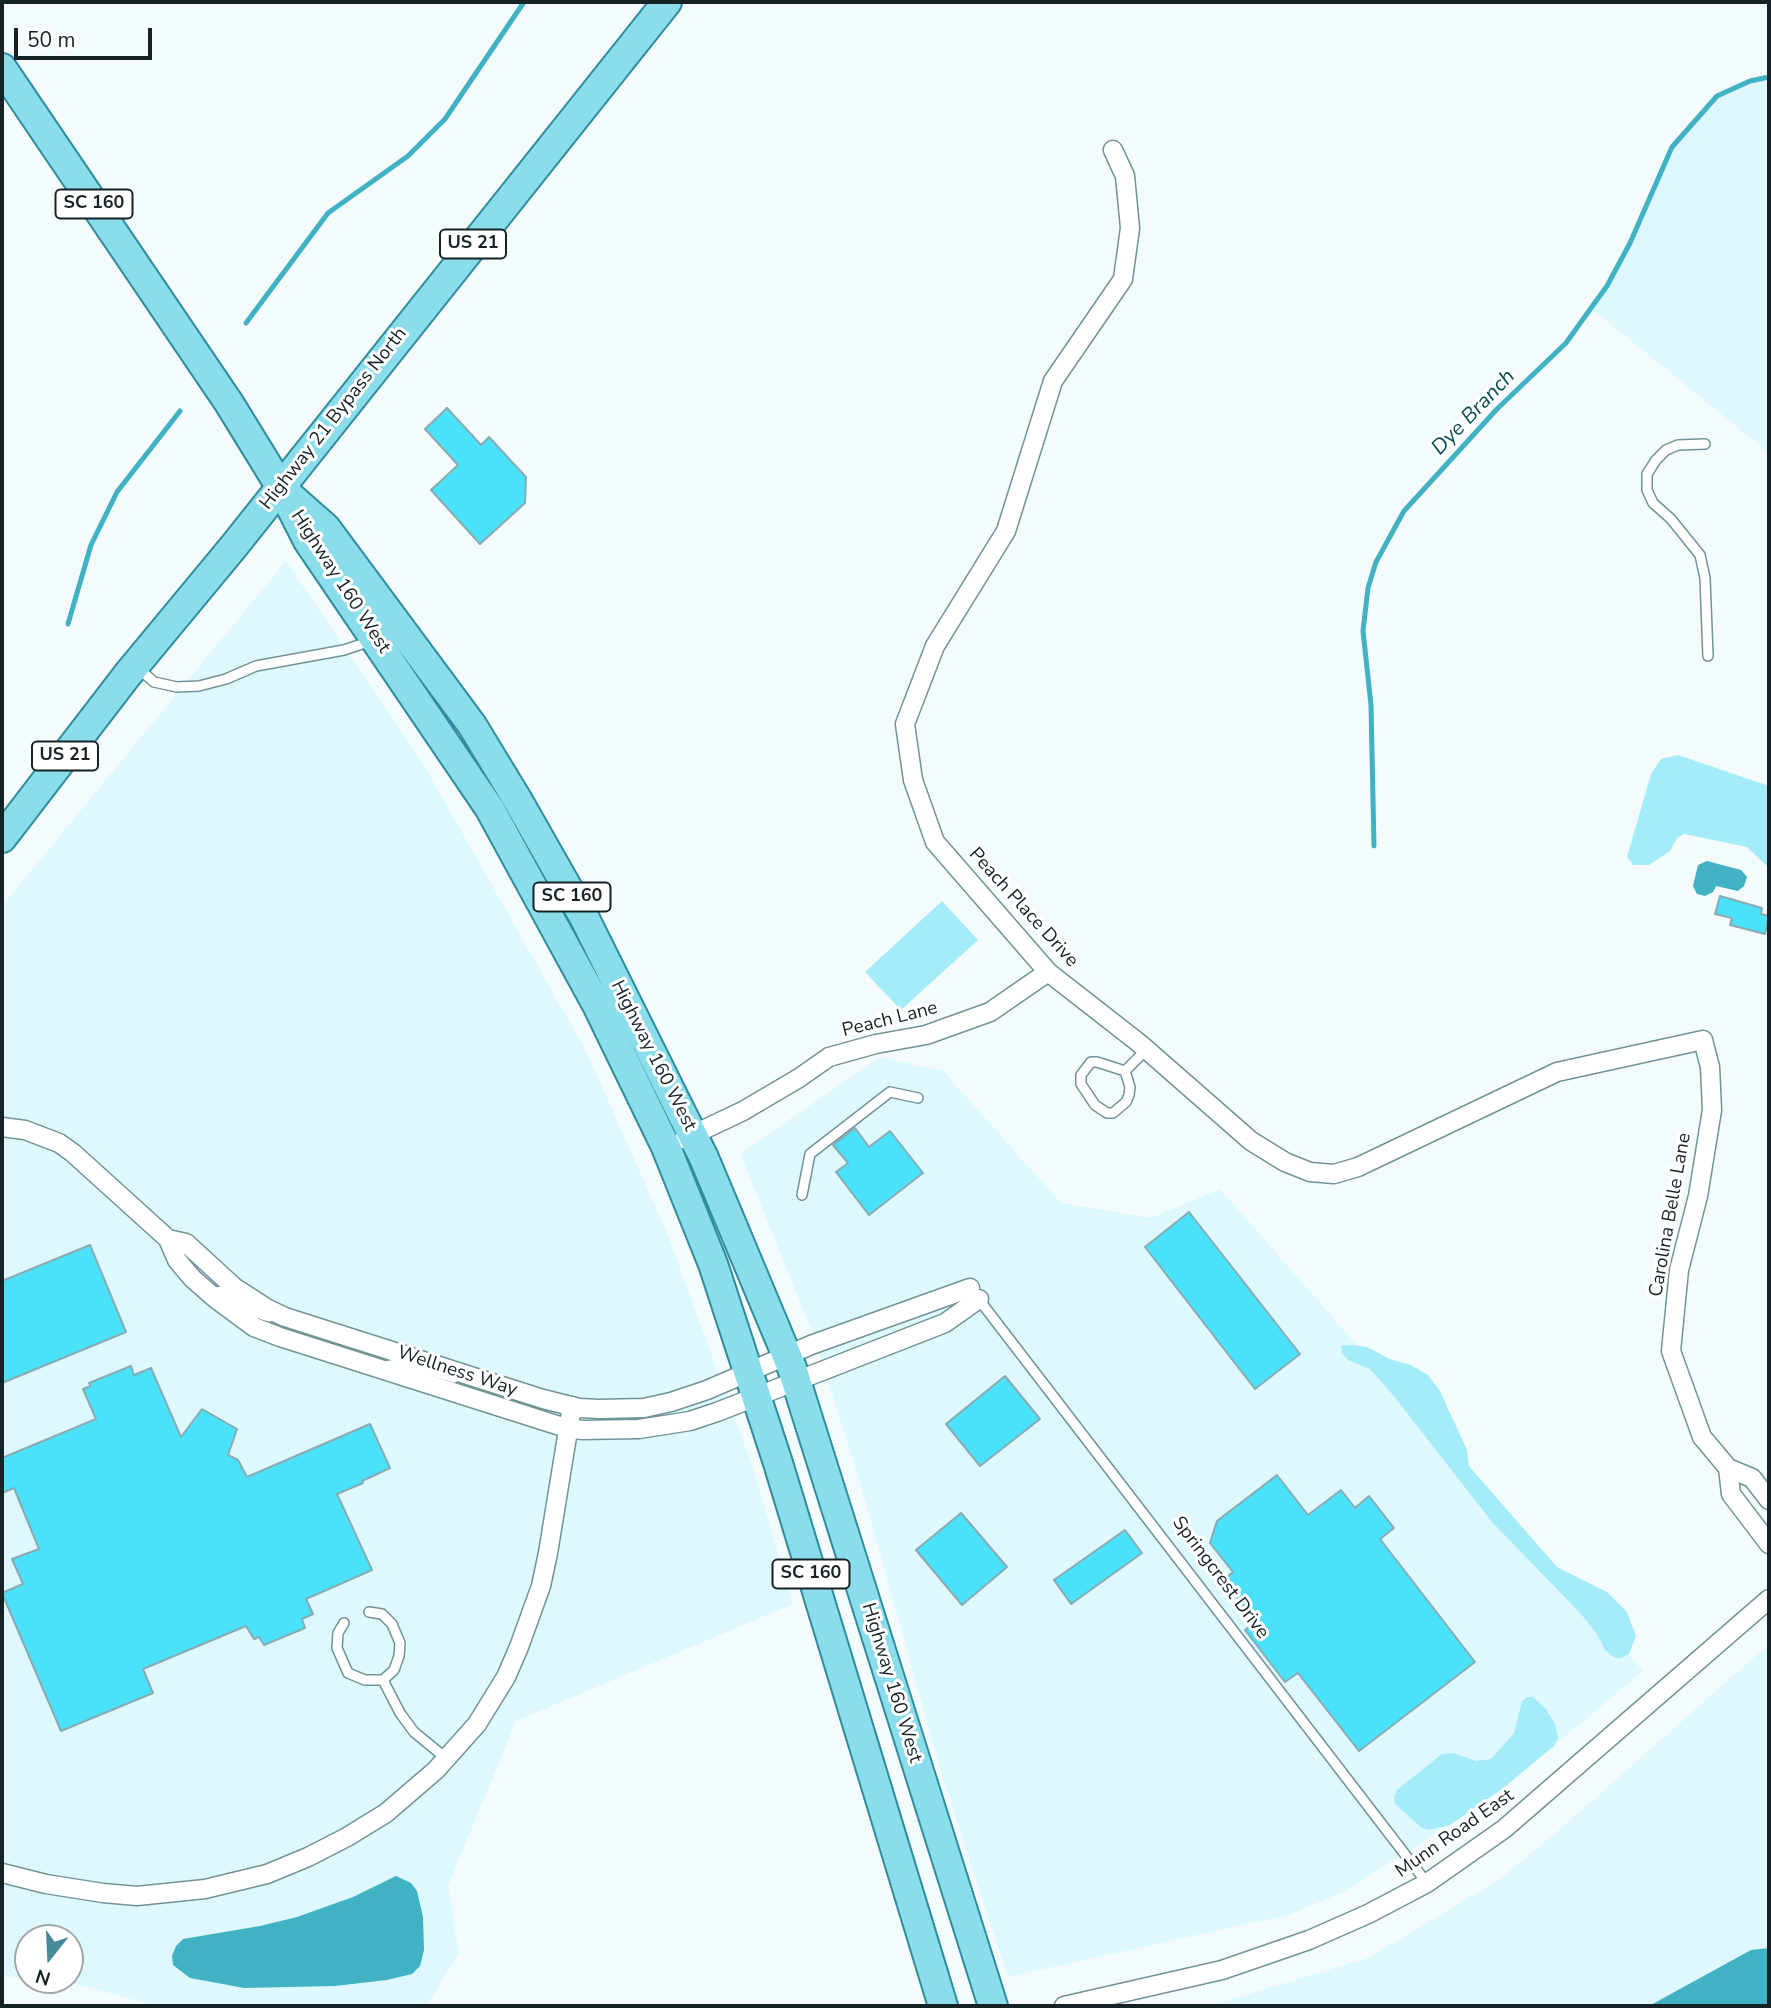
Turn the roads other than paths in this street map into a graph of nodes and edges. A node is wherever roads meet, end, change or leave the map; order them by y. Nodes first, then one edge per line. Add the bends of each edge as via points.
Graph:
1 (667, 2) edge
2 (2, 68) edge
3 (1113, 150) dead end
4 (1705, 444) dead end
5 (280, 486) junction
6 (376, 639) junction
7 (1708, 656) dead end
8 (135, 666) junction
9 (2, 838) edge
10 (1048, 972) junction
11 (1703, 1040) joint
12 (1146, 1050) junction
13 (1125, 1070) junction
14 (918, 1098) dead end
15 (2, 1127) edge
16 (693, 1135) junction
17 (666, 1147) junction
18 (802, 1195) dead end
19 (168, 1239) junction
20 (209, 1293) junction
21 (974, 1293) junction
22 (285, 1317) junction
23 (321, 1329) junction
24 (317, 1349) junction
25 (377, 1368) junction
26 (771, 1377) junction
27 (484, 1381) junction
28 (572, 1406) junction
29 (568, 1428) junction
30 (1728, 1468) junction
31 (1769, 1500) edge
32 (1769, 1544) edge
33 (1769, 1599) edge
34 (369, 1612) dead end
35 (344, 1623) dead end
36 (383, 1680) junction
37 (447, 1759) junction
38 (2, 1873) edge
39 (1427, 1883) junction
40 (943, 2006) edge
41 (993, 2006) edge
42 (1064, 2006) edge

1 - 5 main road, Highway 21 Bypass North / US 21
2 - 5 main road, SC 160 / SC 160
3 - 10 street, Peach Place Drive via 1125,176 1130,229 1123,279 1053,381 1006,531 935,646 905,724 913,780 935,842
4 - 7 lane via 1666,450 1647,474 1647,490 1653,503 1700,555
5 - 6 main road, Highway 160 West / SC 160 via 308,541
5 - 8 main road, Highway 21 Bypass North / US 21
5 - 16 main road, Highway 160 West / SC 160 via 326,528 472,725 584,918
6 - 8 lane via 344,650 256,666 199,686 154,682
6 - 17 main road, Highway 160 West / SC 160 via 490,809 597,1006
8 - 9 main road, Highway 21 Bypass North / US 21
10 - 12 street, Peach Place Drive
10 - 16 street, Peach Lane via 990,1012 926,1035 829,1057 799,1079
11 - 12 street, Peach Place Drive via 1557,1072 1358,1167 1334,1174 1310,1172 1251,1141
11 - 30 street, Carolina Belle Lane via 1712,1110 1698,1196 1679,1270 1671,1351 1702,1437
12 - 13 lane
13 - 13 lane via 1091,1062 1081,1074 1081,1084 1095,1105 1107,1113 1113,1113 1129,1095
14 - 18 lane via 890,1092 810,1154
15 - 19 street, Wellness Way via 59,1143
16 - 17 street, Peach Lane
16 - 26 main road, Highway 160 West / SC 160
17 - 26 main road, Highway 160 West / SC 160 via 713,1264
19 - 20 street, Wellness Way via 177,1260
19 - 22 street, Wellness Way via 186,1243 234,1287
20 - 22 lane via 222,1291 256,1313
20 - 24 street, Wellness Way via 254,1327
21 - 26 street
21 - 26 street via 944,1323
21 - 39 lane, Springcrest Drive
22 - 23 street, Wellness Way
23 - 24 street
23 - 27 street, Wellness Way
24 - 25 street, Wellness Way
25 - 27 lane via 401,1363 441,1376
25 - 29 street, Wellness Way
26 - 28 street, Wellness Way via 643,1408
26 - 29 street, Wellness Way via 690,1421 660,1427
26 - 40 main road, Highway 160 West / SC 160
26 - 41 main road, Highway 160 West / SC 160
27 - 28 street, Wellness Way
28 - 29 street
29 - 37 street via 546,1564 519,1647 482,1716
30 - 31 street, Carolina Belle Lane via 1752,1478
30 - 32 street, Carolina Belle Lane via 1731,1494
33 - 39 street, Munn Road East via 1504,1829
34 - 36 lane via 382,1614 392,1624 400,1643 394,1670
35 - 36 lane via 337,1648 348,1673 365,1680
36 - 37 lane via 407,1723
37 - 38 street via 386,1813 347,1837 267,1874 205,1889 137,1896
39 - 42 street, Munn Road East via 1308,1940 1222,1970

